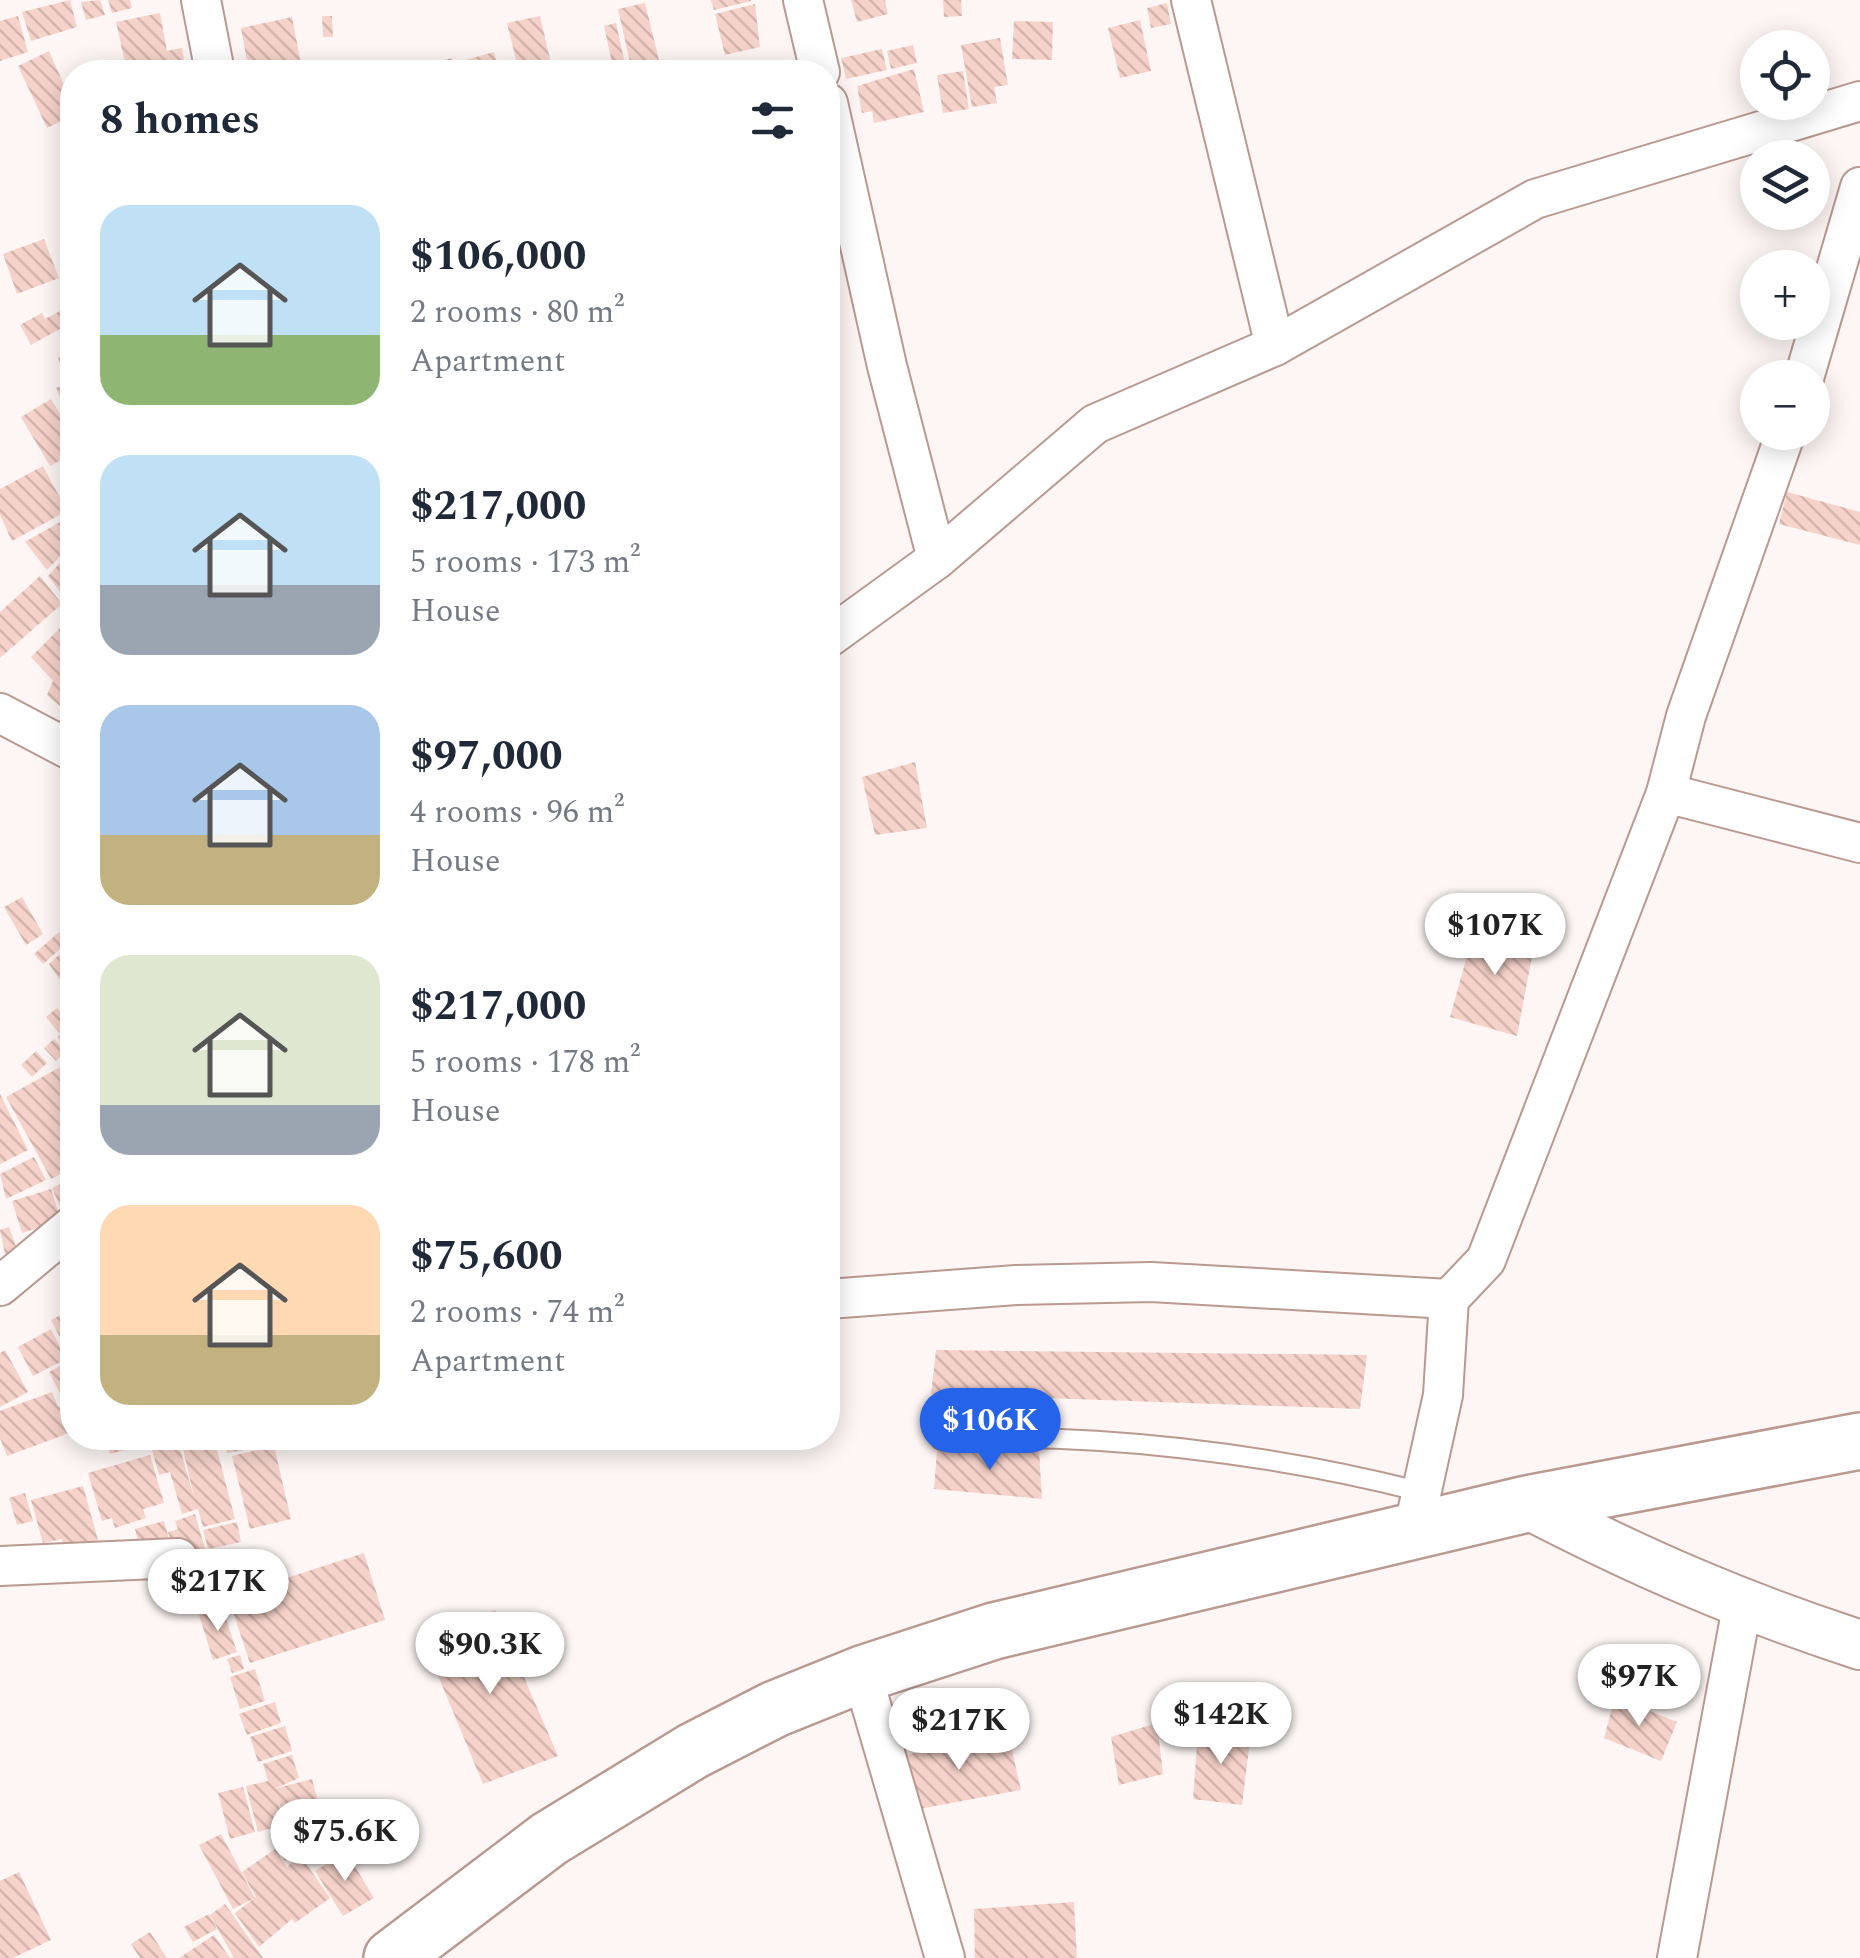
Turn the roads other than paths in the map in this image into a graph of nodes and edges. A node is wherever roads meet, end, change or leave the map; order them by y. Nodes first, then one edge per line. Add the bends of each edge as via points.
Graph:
1 (803, 0) edge
2 (1191, 0) edge
3 (208, 3) edge
4 (215, 60) edge
5 (817, 60) edge
6 (1860, 101) edge
7 (840, 156) edge
8 (1860, 186) edge
9 (1275, 346) junction
10 (1809, 360) edge
11 (1780, 450) edge
12 (937, 559) junction
13 (840, 629) edge
14 (0, 714) edge
15 (60, 745) edge
16 (1666, 794) junction
17 (1860, 843) edge
18 (60, 1236) edge
19 (0, 1286) edge
20 (840, 1298) edge
21 (1449, 1299) junction
22 (941, 1440) dead end
23 (1860, 1441) edge
24 (1528, 1504) junction
25 (1416, 1511) junction
26 (178, 1558) dead end
27 (0, 1566) edge
28 (1742, 1607) junction
29 (1860, 1645) edge
30 (862, 1674) junction
31 (392, 1958) edge
32 (945, 1958) edge
33 (1678, 1958) edge

1 - 5 street
2 - 9 street
3 - 4 street
6 - 9 street via 1535,198
7 - 12 street
8 - 10 street
9 - 12 street via 1094,424
11 - 16 street via 1686,716
12 - 13 street
14 - 15 street
16 - 17 street
16 - 21 street via 1581,1044 1486,1260
18 - 19 street
20 - 21 street via 1151,1282
21 - 25 street via 1444,1395
22 - 25 lane via 1177,1450 1313,1465
23 - 24 highway
24 - 25 highway
24 - 28 street
25 - 30 highway
26 - 27 street
28 - 29 street
28 - 33 street
30 - 31 highway via 693,1751 549,1839
30 - 32 street

